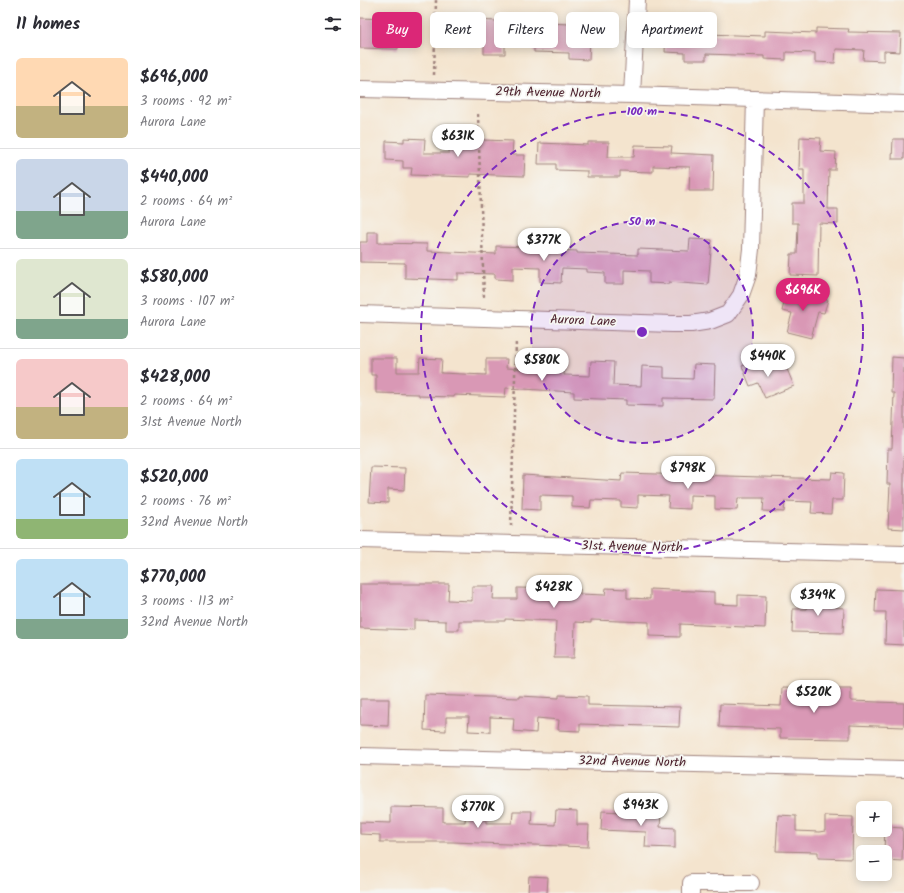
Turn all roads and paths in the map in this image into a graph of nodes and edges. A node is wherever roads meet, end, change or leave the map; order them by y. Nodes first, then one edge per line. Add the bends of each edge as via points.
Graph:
1 (436, 0) edge
2 (636, 0) edge
3 (434, 76) dead end
4 (360, 89) edge
5 (632, 95) junction
6 (755, 99) junction
7 (904, 104) edge
8 (478, 114) dead end
9 (484, 299) dead end
10 (360, 314) edge
11 (516, 340) dead end
12 (511, 526) dead end
13 (360, 540) edge
14 (904, 554) edge
15 (360, 756) edge
16 (904, 769) edge
17 (750, 883) dead end
18 (691, 893) edge

1 - 3 path
2 - 5 street
4 - 5 street, 29th Avenue North
5 - 6 street, 29th Avenue North
6 - 7 street, 29th Avenue North
6 - 10 street, Aurora Lane via 752,249 748,275 741,295 728,314 710,321 672,324
8 - 9 path
11 - 12 path
13 - 14 street, 31st Avenue North
15 - 16 street, 32nd Avenue North
17 - 18 street via 691,883

